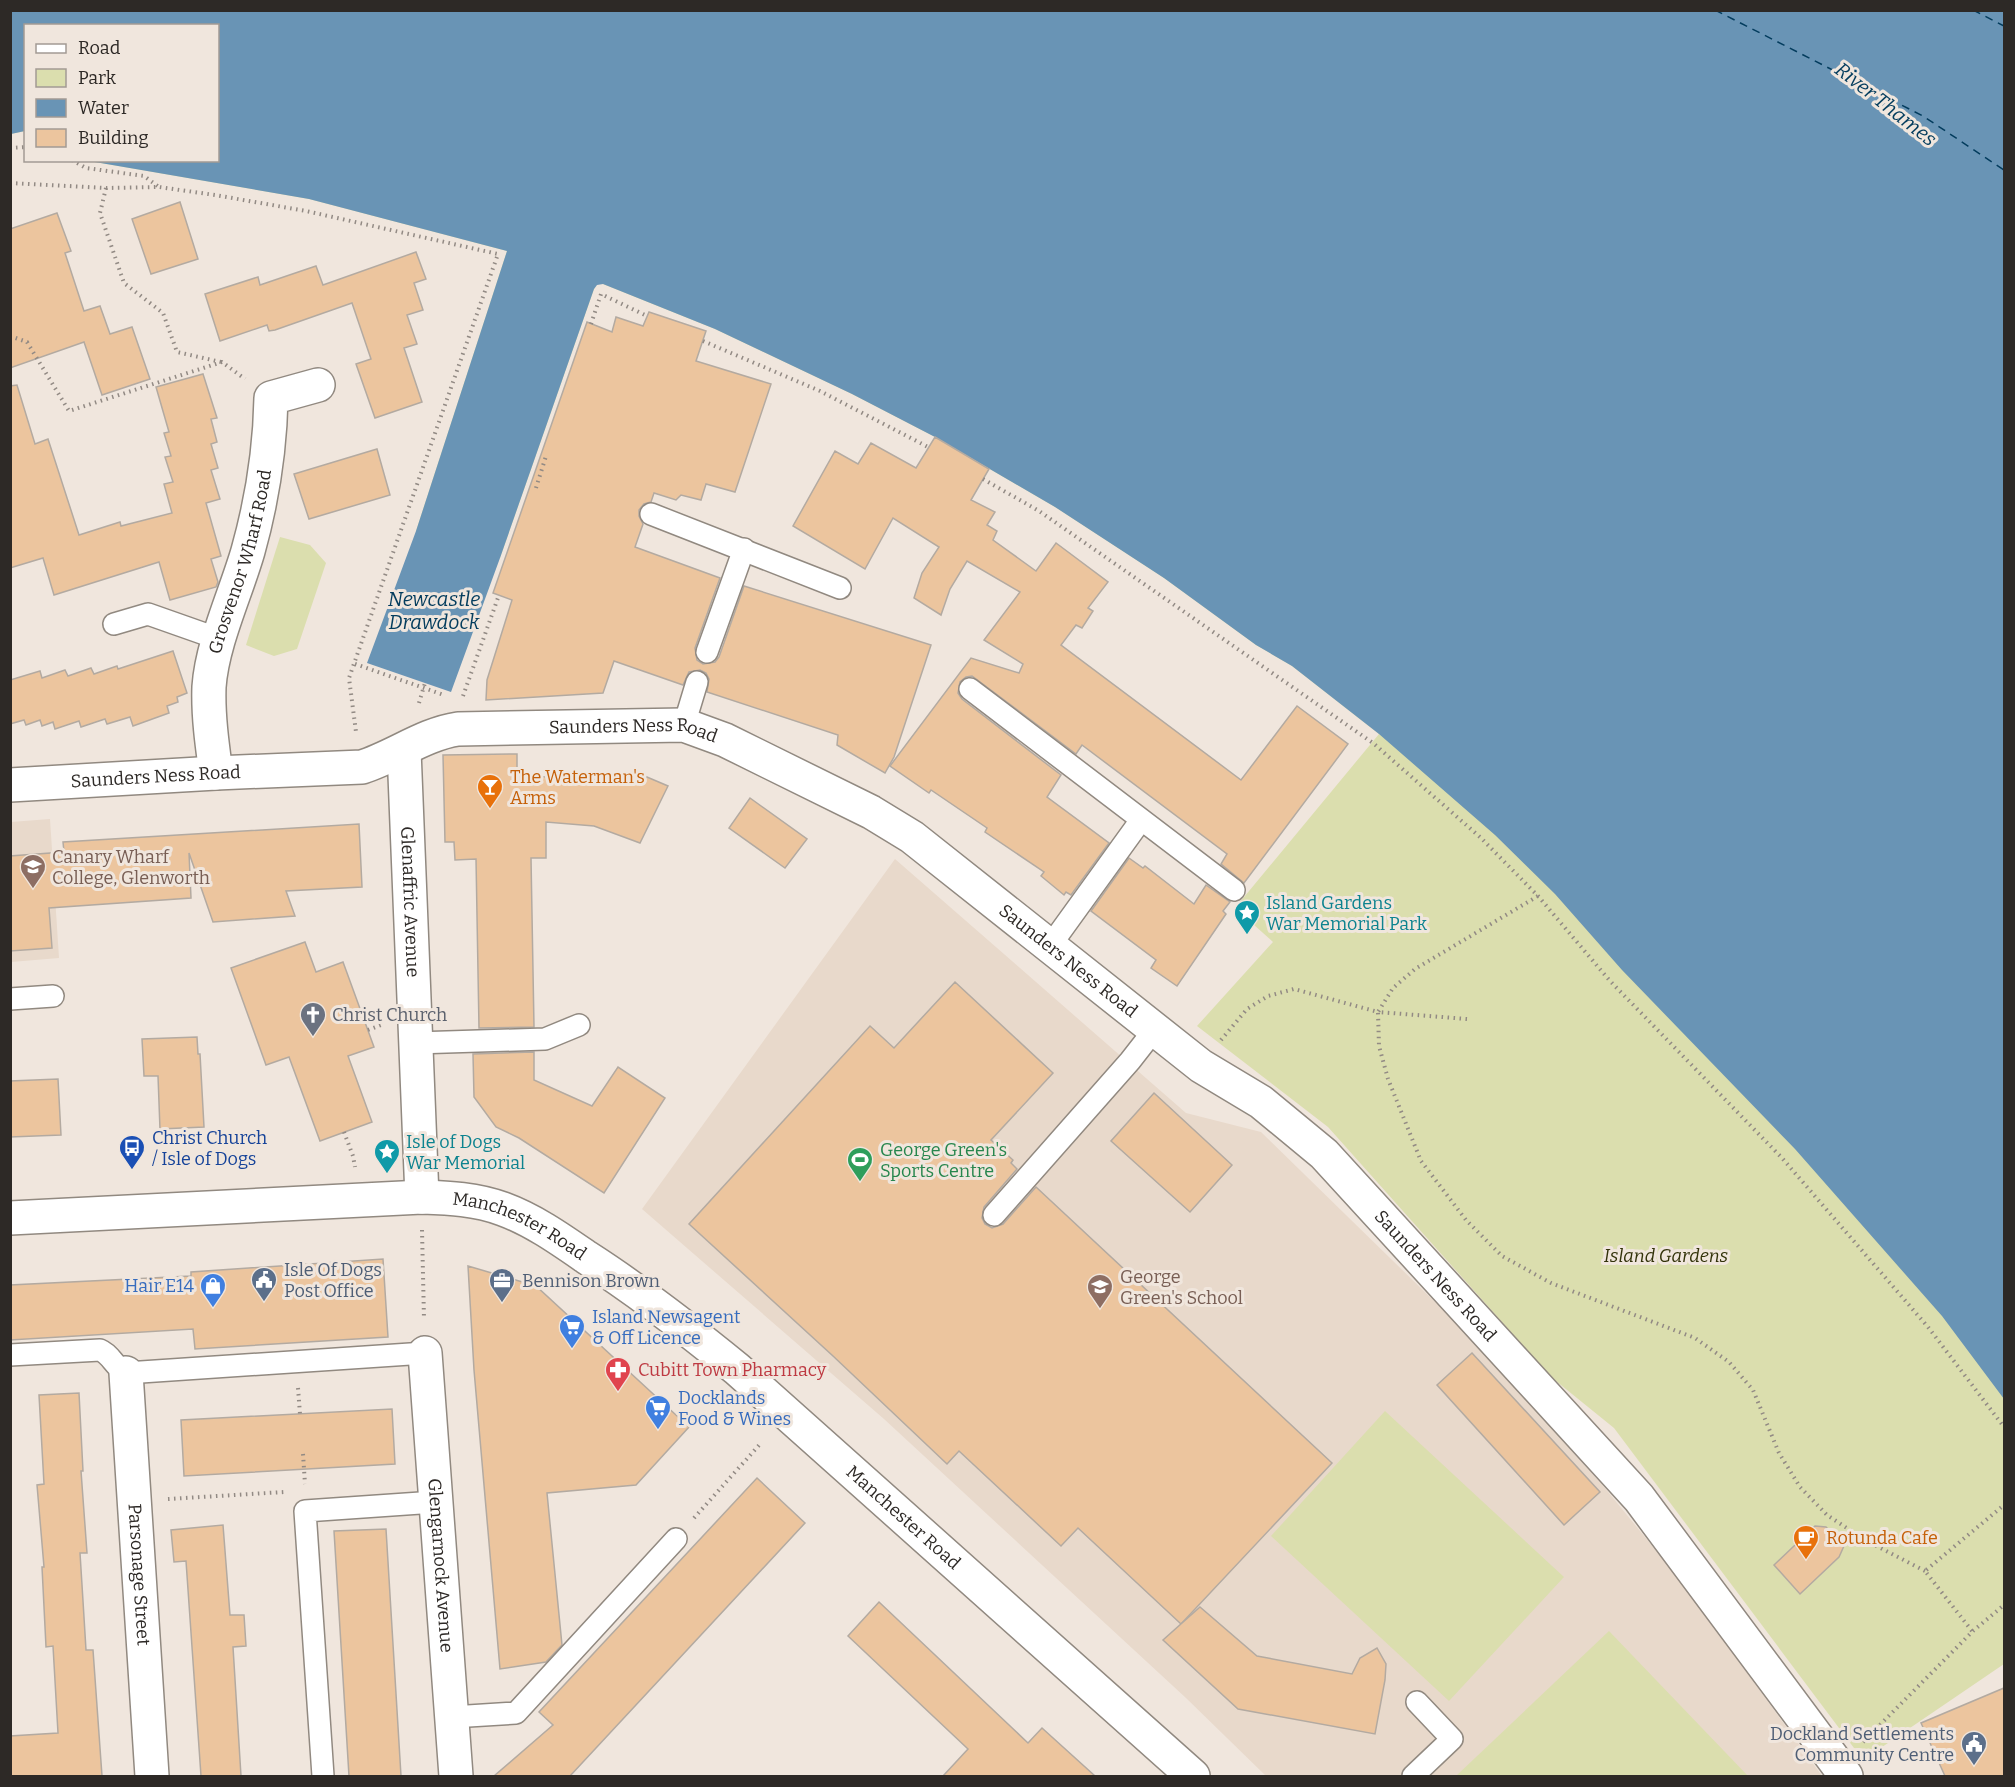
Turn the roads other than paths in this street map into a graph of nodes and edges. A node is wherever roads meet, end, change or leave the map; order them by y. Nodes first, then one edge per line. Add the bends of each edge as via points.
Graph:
1 (318, 385) dead end
2 (651, 514) dead end
3 (744, 549) junction
4 (840, 588) dead end
5 (114, 624) dead end
6 (219, 639) junction
7 (707, 652) dead end
8 (697, 682) dead end
9 (970, 688) dead end
10 (684, 725) junction
11 (404, 750) junction
12 (216, 773) junction
13 (10, 785) edge
14 (1141, 820) junction
15 (1234, 890) dead end
16 (1050, 946) junction
17 (53, 996) dead end
18 (10, 999) edge
19 (579, 1025) dead end
20 (1155, 1029) junction
21 (415, 1043) junction
22 (422, 1197) junction
23 (994, 1215) dead end
24 (10, 1218) edge
25 (425, 1353) joint
26 (10, 1355) edge
27 (126, 1373) junction
28 (435, 1502) junction
29 (676, 1539) road end
30 (1418, 1702) dead end
31 (452, 1717) junction
32 (1851, 1763) edge
33 (152, 1776) edge
34 (323, 1776) edge
35 (456, 1776) edge
36 (1193, 1776) edge
37 (1413, 1776) edge

1 - 6 street, Grosvenor Wharf Road via 271,398 264,482 249,550
2 - 3 lane
3 - 4 lane
3 - 7 lane
5 - 6 lane via 148,614
6 - 12 street, Grosvenor Wharf Road via 209,685
8 - 10 lane
9 - 14 lane
10 - 11 street, Saunders Ness Road via 458,729 443,731
10 - 16 street, Saunders Ness Road via 725,740 871,812 912,837
11 - 12 street, Saunders Ness Road via 362,767
11 - 21 street, Glenaffric Avenue
12 - 13 street, Saunders Ness Road
14 - 15 lane
14 - 16 lane
16 - 20 street, Saunders Ness Road
17 - 18 lane
19 - 21 lane via 545,1039
20 - 23 lane
20 - 32 street, Saunders Ness Road via 1201,1066 1261,1102 1324,1154 1639,1498
21 - 22 street, Glenaffric Avenue
22 - 24 street, Manchester Road
22 - 36 street, Manchester Road via 463,1198 502,1209 542,1227 681,1323 806,1429
25 - 27 lane
25 - 28 street, Glengarnock Avenue
26 - 27 lane via 100,1350
27 - 33 street, Parsonage Street
28 - 31 street, Glengarnock Avenue
28 - 34 lane via 305,1511
29 - 31 lane via 516,1713
30 - 37 lane via 1452,1738
31 - 35 street, Glengarnock Avenue

